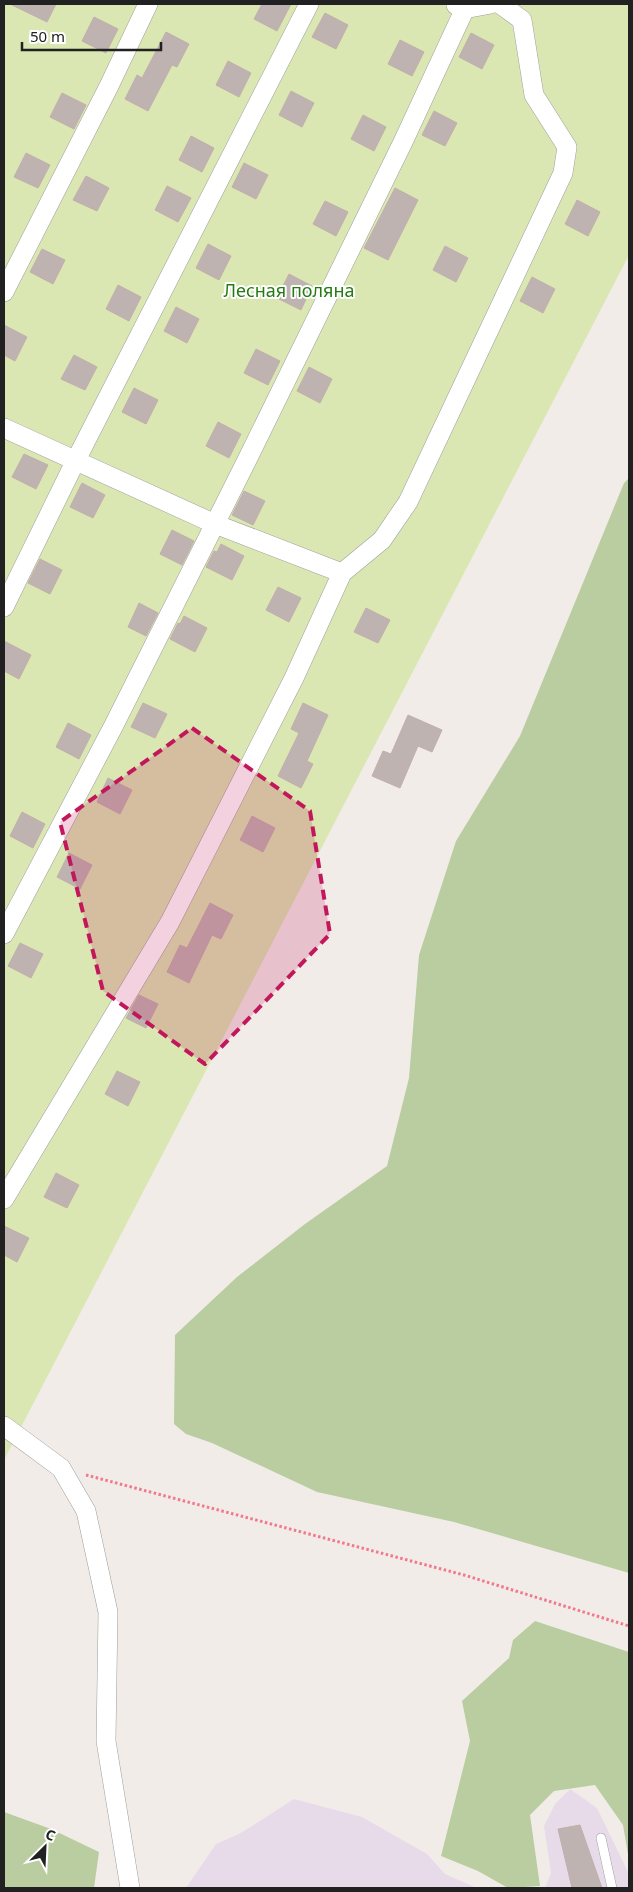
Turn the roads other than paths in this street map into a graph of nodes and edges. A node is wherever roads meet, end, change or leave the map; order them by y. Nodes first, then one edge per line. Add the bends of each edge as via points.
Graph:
1 (148, 4) edge
2 (309, 4) edge
3 (491, 4) edge
4 (500, 4) edge
5 (461, 5) edge
6 (4, 292) edge
7 (4, 428) edge
8 (76, 460) junction
9 (215, 524) junction
10 (342, 573) junction
11 (4, 607) edge
12 (4, 934) edge
13 (4, 1199) edge
14 (4, 1426) edge
15 (601, 1838) dead end
16 (130, 1888) edge
17 (612, 1888) edge

1 - 6 street
2 - 8 street
3 - 5 street
4 - 10 street via 522,20 534,95 567,147 563,173 408,502 382,540
5 - 9 street via 398,151
7 - 8 street
8 - 9 street
8 - 11 street
9 - 10 street
9 - 12 street
10 - 13 street via 294,678 170,922
14 - 16 street via 61,1468 86,1511 108,1612 106,1741
15 - 17 lane

